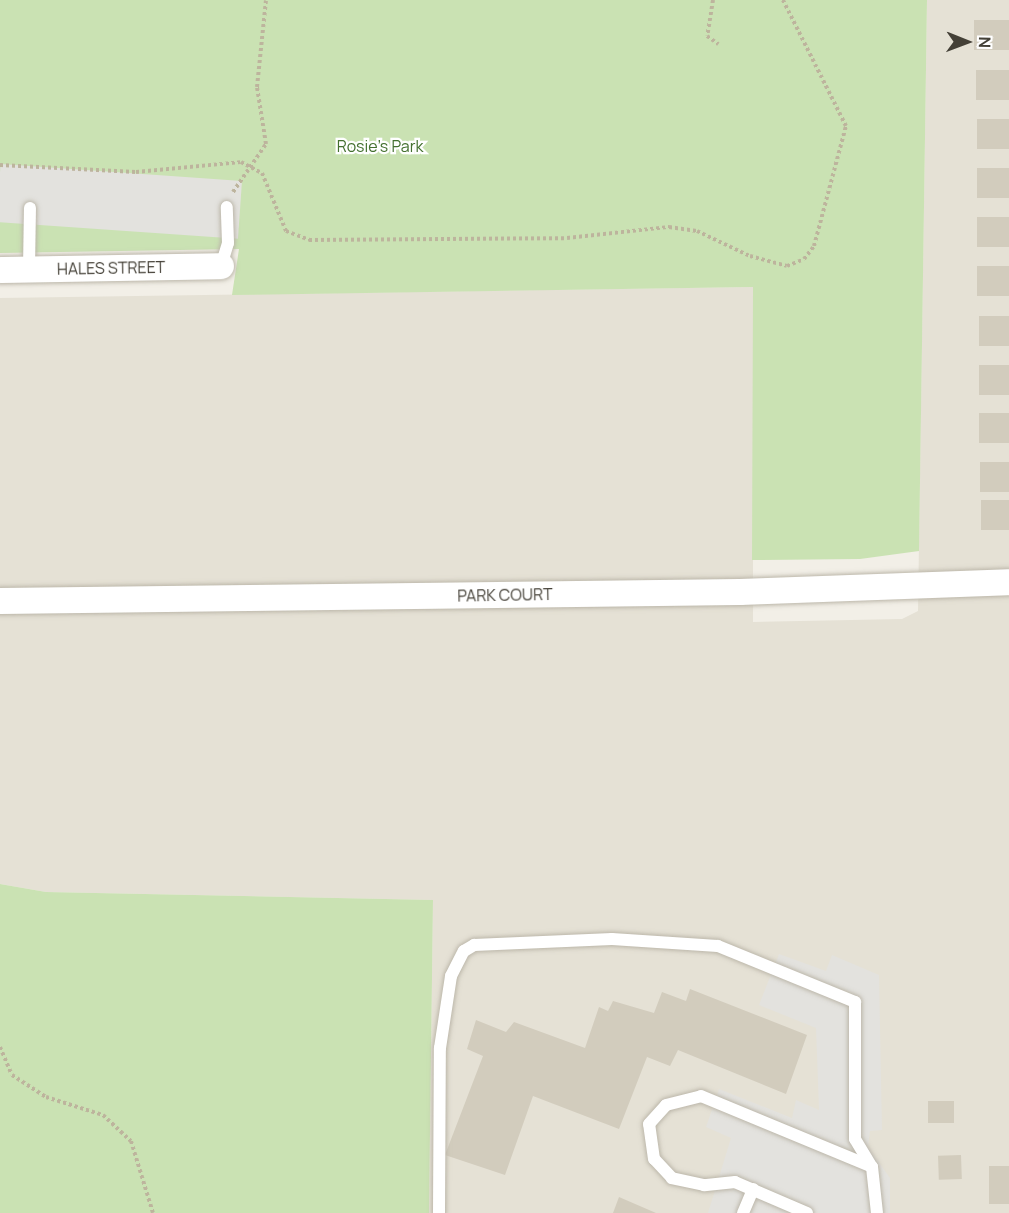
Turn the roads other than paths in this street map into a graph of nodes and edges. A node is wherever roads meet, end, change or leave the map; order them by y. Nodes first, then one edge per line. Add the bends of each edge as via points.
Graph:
1 (227, 207) road end
2 (30, 208) dead end
3 (221, 266) joint
4 (29, 269) junction
5 (0, 270) edge
6 (1009, 582) edge
7 (0, 601) edge
8 (872, 1167) junction
9 (753, 1190) junction
10 (439, 1213) edge
11 (743, 1213) edge
12 (807, 1213) edge
13 (878, 1213) edge

1 - 3 lane via 228,243
2 - 4 lane
3 - 4 street, HALES STREET
4 - 5 street, HALES STREET
6 - 7 street, PARK COURT via 740,592
8 - 9 lane via 701,1096 666,1105 649,1124 654,1159 672,1178 704,1185 735,1182
8 - 10 lane via 855,1139 855,1002 718,946 612,939 474,945 464,951 451,976 440,1048
8 - 13 lane
9 - 11 lane
9 - 12 lane

